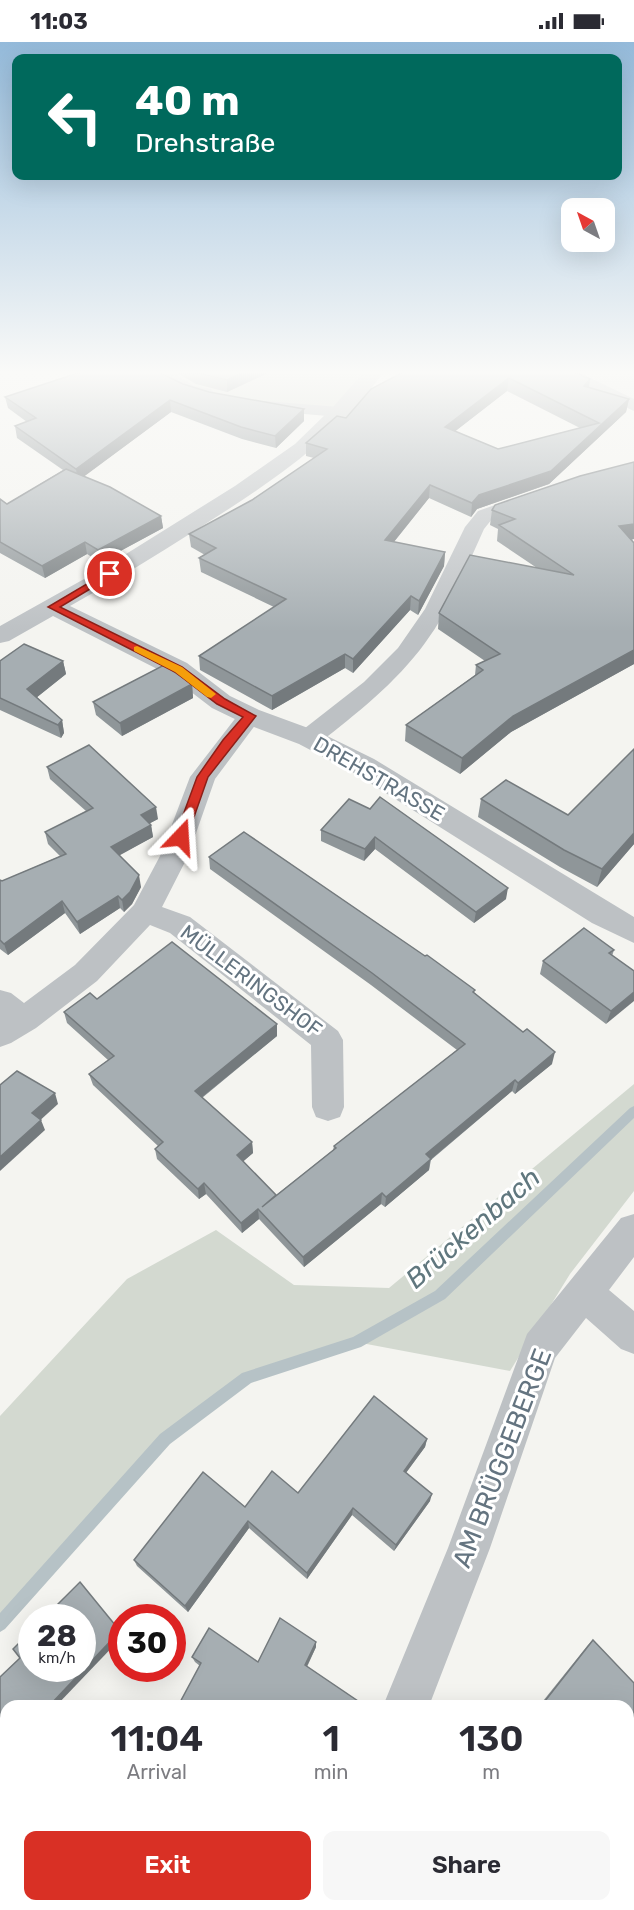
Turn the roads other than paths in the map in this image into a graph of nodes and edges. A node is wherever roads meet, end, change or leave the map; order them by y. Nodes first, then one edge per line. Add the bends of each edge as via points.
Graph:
1 (287, 458) edge
2 (550, 492) edge
3 (53, 607) junction
4 (0, 636) edge
5 (250, 716) junction
6 (309, 738) junction
7 (145, 912) junction
8 (634, 931) edge
9 (0, 1002) edge
10 (13, 1027) edge
11 (328, 1107) dead end
12 (634, 1230) edge
13 (583, 1291) junction
14 (634, 1336) edge
15 (408, 1700) edge

1 - 3 street via 243,491
2 - 6 street via 485,515 475,527 432,617 407,653 360,698
3 - 4 street
3 - 5 street, DREHSTRASSE via 178,669 221,702
5 - 6 street, DREHSTRASSE
5 - 7 street via 203,777 174,856
6 - 8 street, DREHSTRASSE via 364,766
7 - 10 street via 86,974
7 - 11 street, MÜLLERINGSHOF via 180,925 327,1040
9 - 10 street
12 - 13 street, AM BRÜGGEBERGE
13 - 14 street
13 - 15 street, AM BRÜGGEBERGE via 540,1347 469,1548

